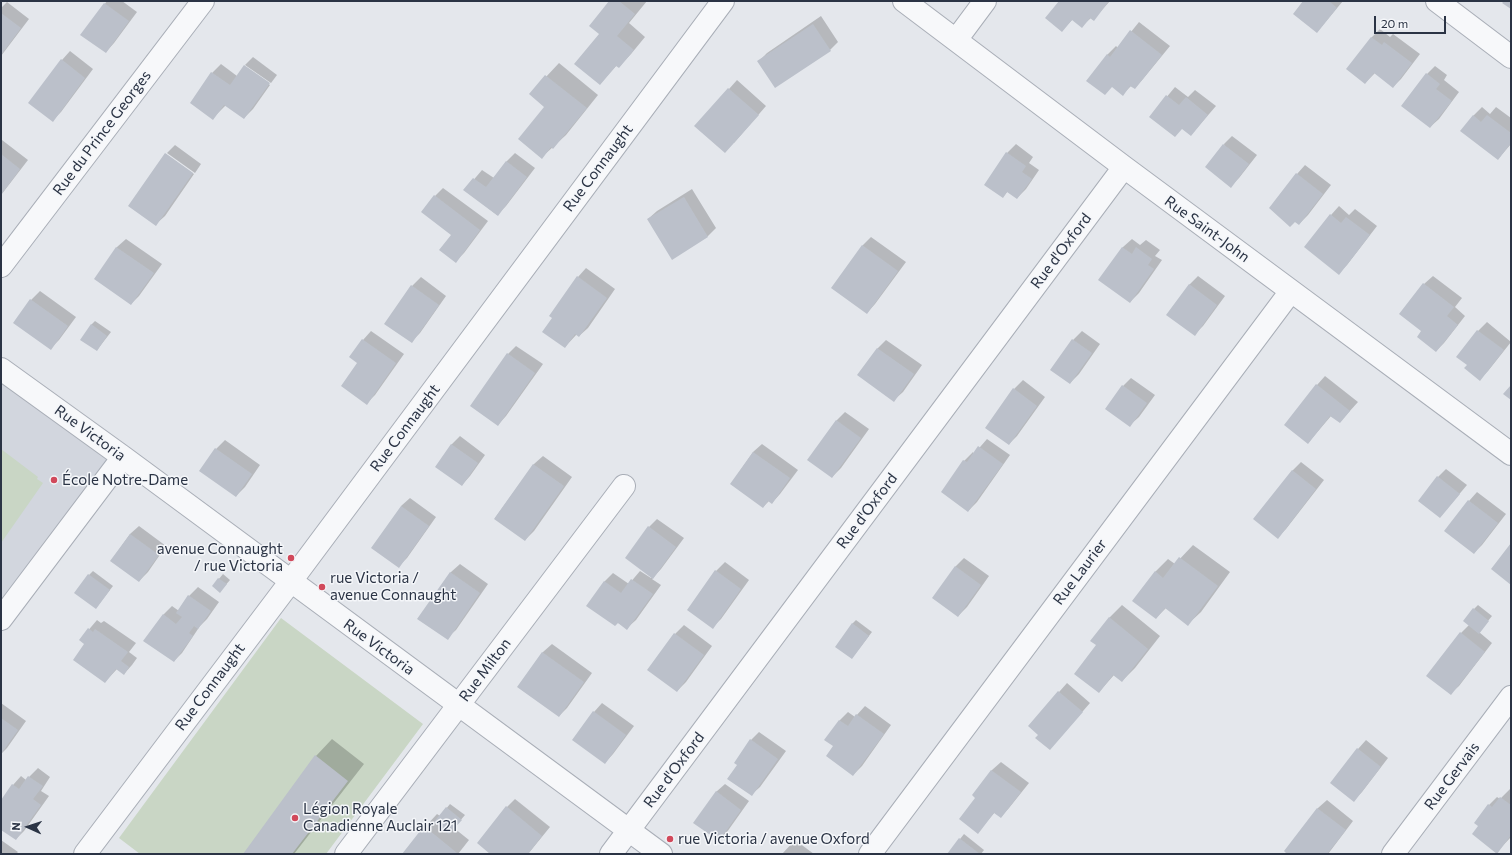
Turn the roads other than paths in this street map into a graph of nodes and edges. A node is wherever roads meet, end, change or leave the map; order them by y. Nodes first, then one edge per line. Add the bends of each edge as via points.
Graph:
1 (203, 1) edge
2 (723, 1) edge
3 (904, 1) edge
4 (985, 1) edge
5 (1437, 1) edge
6 (956, 40) junction
7 (1511, 57) edge
8 (1124, 168) junction
9 (1, 266) edge
10 (1291, 291) junction
11 (1, 369) edge
12 (1511, 454) edge
13 (123, 457) junction
14 (624, 486) dead end
15 (291, 581) junction
16 (1, 619) edge
17 (1511, 697) edge
18 (458, 705) junction
19 (629, 830) junction
20 (85, 854) edge
21 (346, 854) edge
22 (611, 854) edge
23 (661, 854) edge
24 (870, 854) edge
25 (1393, 854) edge

1 - 9 street, Rue du Prince Georges
2 - 15 street, Rue Connaught
3 - 6 street, Rue Saint-John
4 - 6 street
5 - 7 street
6 - 8 street, Rue Saint-John
8 - 10 street, Rue Saint-John
8 - 19 street, Rue d'Oxford
10 - 12 street, Rue Saint-John
10 - 24 street, Rue Laurier
11 - 13 street, Rue Victoria
13 - 15 street, Rue Victoria
13 - 16 street
14 - 18 street, Rue Milton
15 - 18 street, Rue Victoria
15 - 20 street, Rue Connaught
17 - 25 street, Rue Gervais
18 - 19 street, Rue Victoria
18 - 21 street, Rue Milton
19 - 22 street, Rue d'Oxford
19 - 23 street, Rue Victoria

